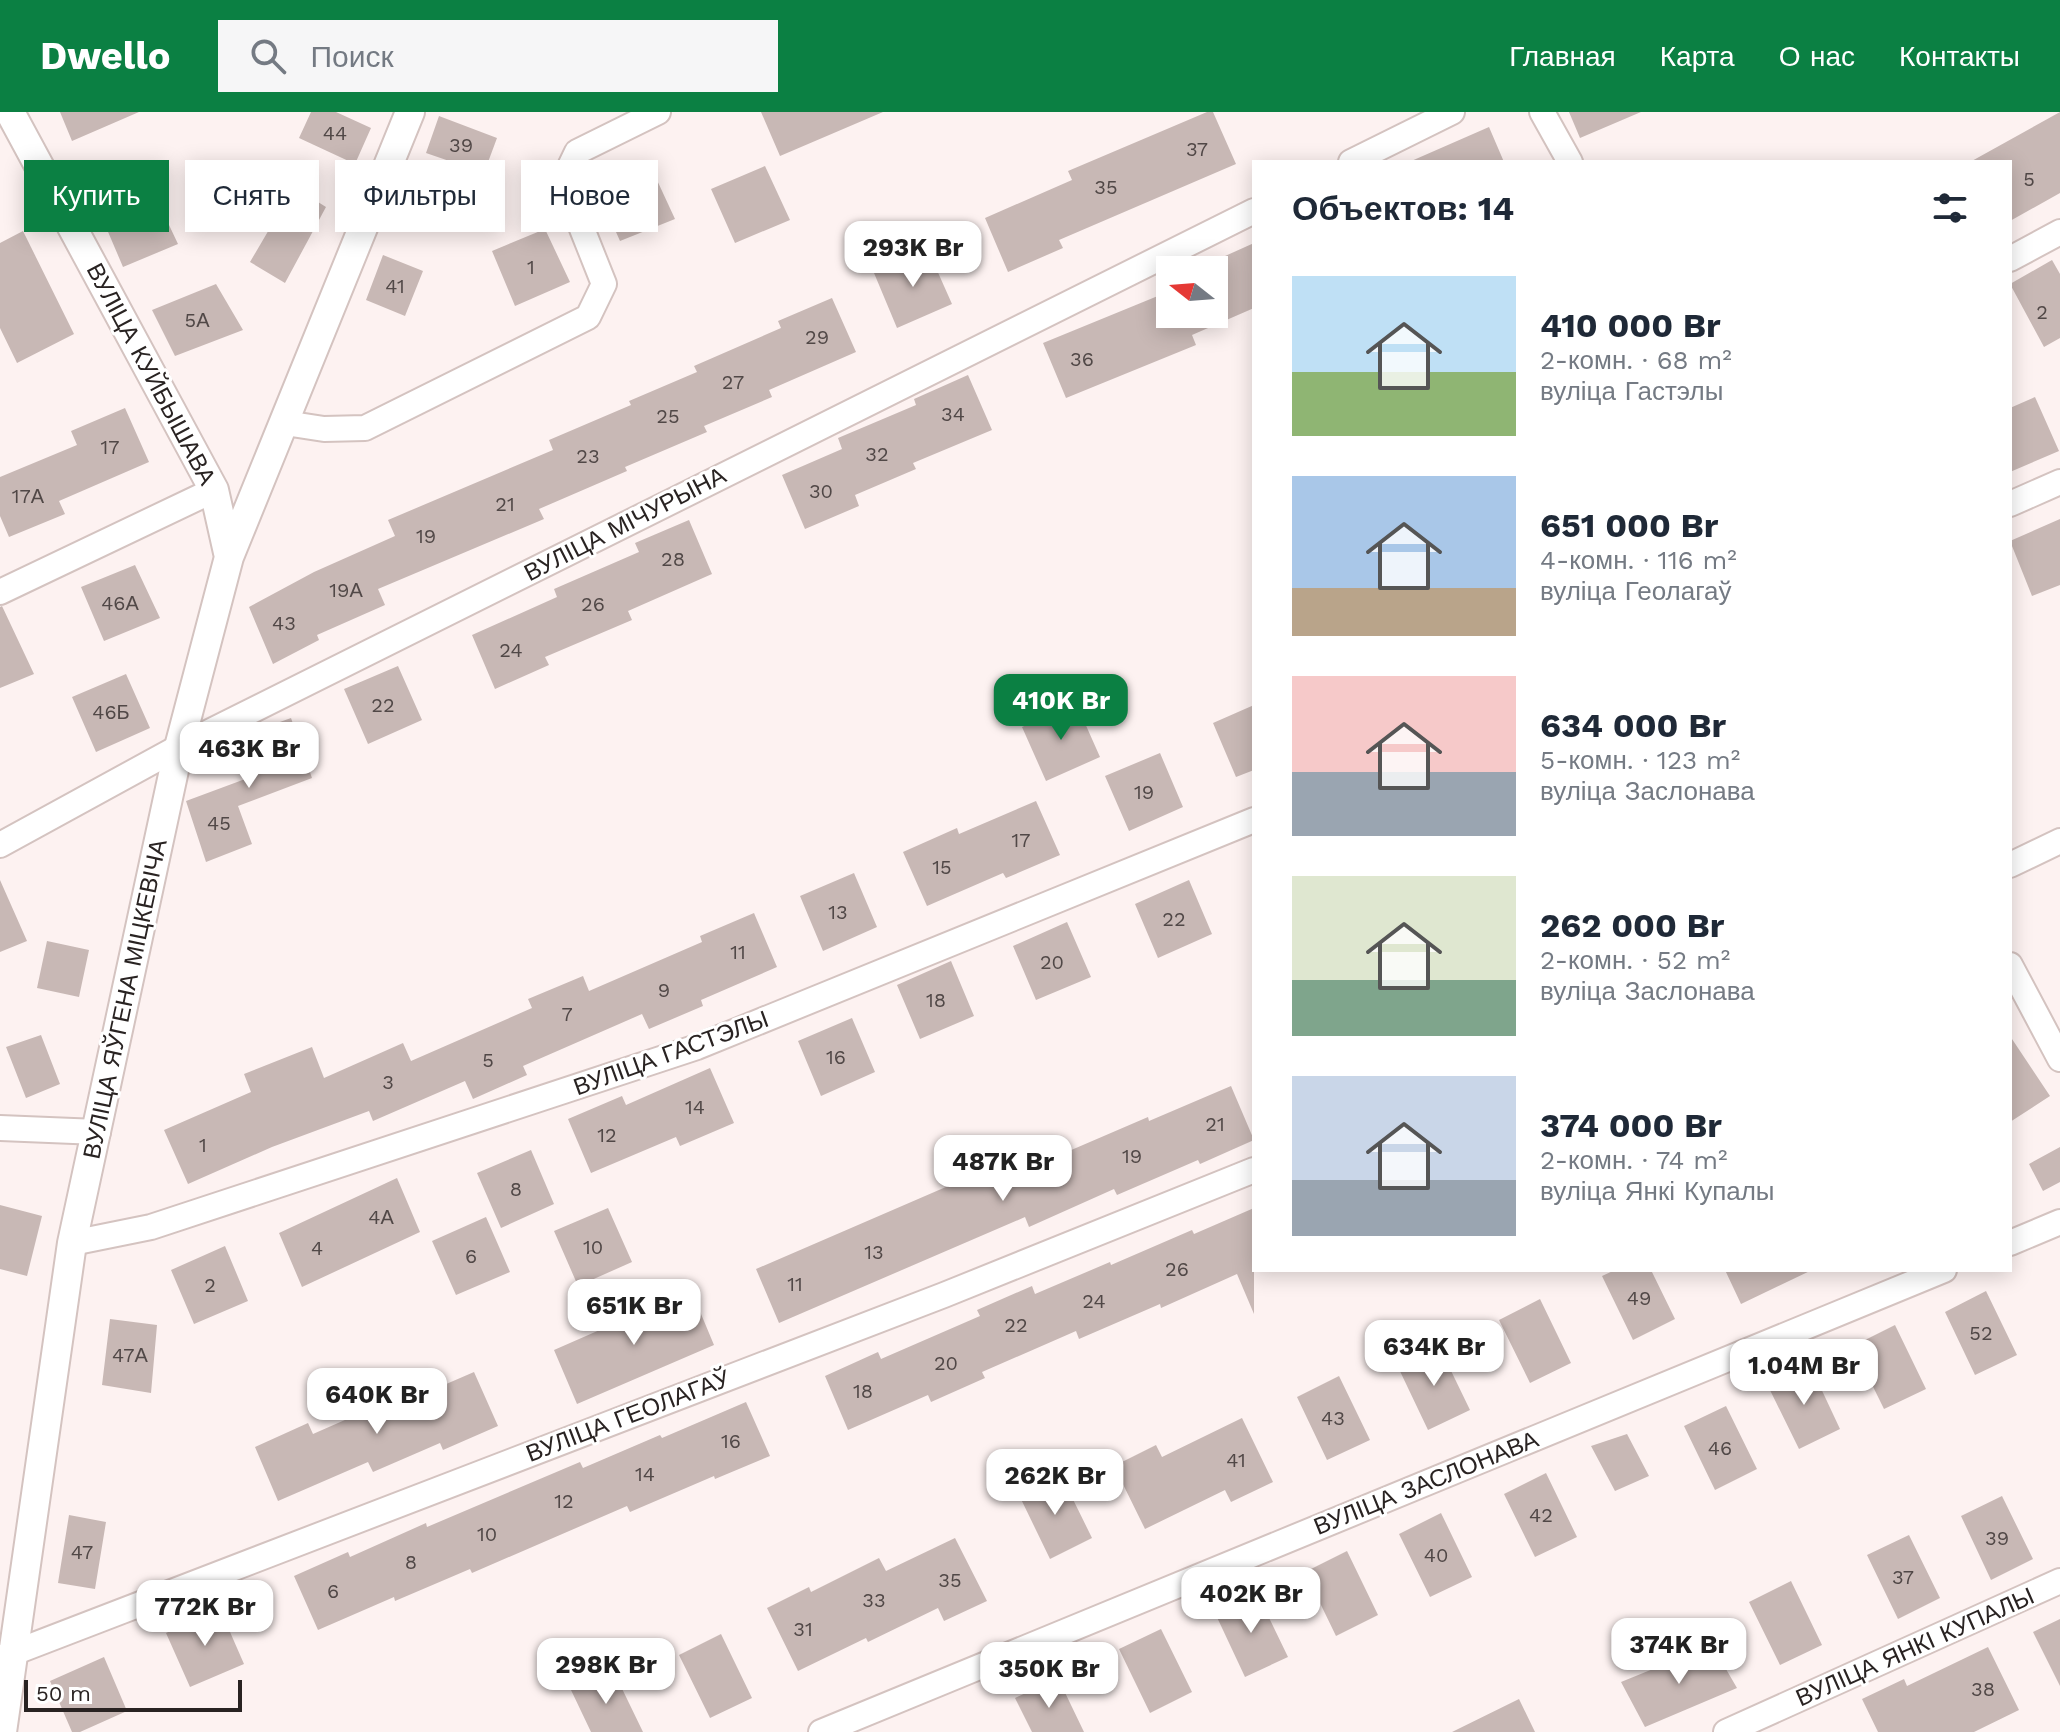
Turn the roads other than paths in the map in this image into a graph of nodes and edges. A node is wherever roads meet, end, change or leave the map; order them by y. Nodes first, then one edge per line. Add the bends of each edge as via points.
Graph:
1 (10, 112) edge
2 (410, 112) edge
3 (658, 112) edge
4 (1452, 112) edge
5 (1542, 112) edge
6 (1355, 160) edge
7 (1569, 160) edge
8 (1252, 212) edge
9 (2060, 232) edge
10 (2012, 258) edge
11 (285, 423) junction
12 (2060, 482) edge
13 (214, 490) junction
14 (2012, 503) edge
15 (229, 557) junction
16 (0, 592) edge
17 (179, 747) junction
18 (1252, 821) edge
19 (2060, 841) edge
20 (0, 845) edge
21 (2012, 864) edge
22 (2012, 969) edge
23 (2060, 1059) edge
24 (0, 1128) edge
25 (98, 1132) junction
26 (1252, 1171) edge
27 (2060, 1222) edge
28 (2012, 1242) edge
29 (72, 1243) junction
30 (1939, 1272) edge
31 (2060, 1581) edge
32 (7, 1656) edge
33 (870, 1722) edge
34 (2, 1732) edge
35 (821, 1732) edge
36 (1726, 1732) edge

1 - 13 street, ВУЛІЦА КУЙБЫШАВА
2 - 11 street, ВУЛІЦА ЯЎГЕНА МІЦКЕВІЧА
3 - 11 street via 577,152 563,181 604,284 588,317 365,428
4 - 6 street
5 - 7 street
8 - 17 street, ВУЛІЦА МІЧУРЫНА
9 - 10 street
11 - 15 street, ВУЛІЦА ЯЎГЕНА МІЦКЕВІЧА
12 - 14 street
13 - 15 street, ВУЛІЦА КУЙБЫШАВА
13 - 16 street
15 - 17 street, ВУЛІЦА ЯЎГЕНА МІЦКЕВІЧА
17 - 20 street, ВУЛІЦА МІЧУРЫНА
17 - 25 street, ВУЛІЦА ЯЎГЕНА МІЦКЕВІЧА
18 - 29 street, ВУЛІЦА ГАСТЭЛЫ via 697,1047 151,1227
19 - 21 street
22 - 23 street
24 - 25 street
25 - 29 street, ВУЛІЦА ЯЎГЕНА МІЦКЕВІЧА
26 - 32 street, ВУЛІЦА ГЕОЛАГАЎ
27 - 28 street
29 - 32 street, ВУЛІЦА ЯЎГЕНА МІЦКЕВІЧА
30 - 33 street, ВУЛІЦА ЗАСЛОНАВА
31 - 36 street, ВУЛІЦА ЯНКІ КУПАЛЫ
32 - 34 street, ВУЛІЦА ЯЎГЕНА МІЦКЕВІЧА
33 - 35 street, ВУЛІЦА ЗАСЛОНАВА

